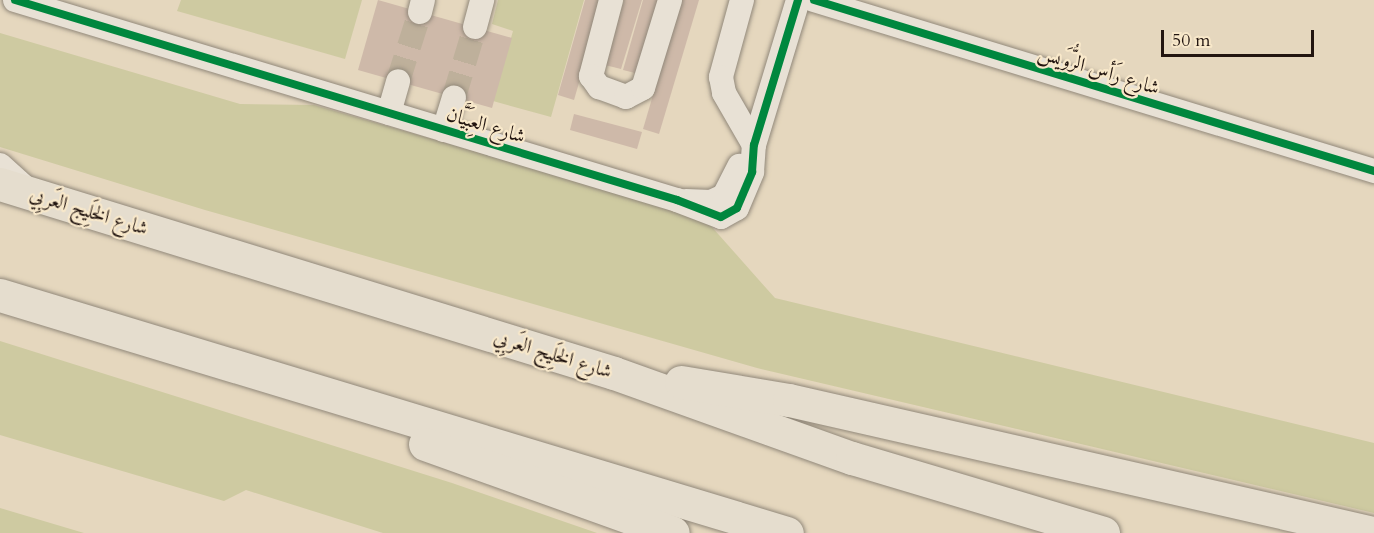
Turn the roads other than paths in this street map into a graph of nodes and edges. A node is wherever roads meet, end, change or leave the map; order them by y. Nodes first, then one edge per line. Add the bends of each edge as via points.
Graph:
1 (15, 0) edge
2 (482, 0) edge
3 (611, 0) edge
4 (670, 0) edge
5 (742, 0) edge
6 (798, 0) edge
7 (813, 0) edge
8 (475, 27) tunnel mouth
9 (398, 81) tunnel mouth
10 (454, 97) tunnel mouth
11 (389, 113) junction
12 (444, 130) junction
13 (754, 145) junction
14 (0, 165) edge
15 (1374, 171) edge
16 (0, 184) edge
17 (32, 194) junction
18 (0, 295) edge
19 (614, 373) junction
20 (356, 404) junction
21 (673, 533) edge
22 (787, 533) edge
23 (1103, 533) edge
24 (1373, 533) edge

1 - 11 street, شارع العِبَيَّان
2 - 8 street
3 - 4 street via 591,76 599,87 626,97 643,88
5 - 13 street via 721,77 724,93
6 - 13 street, شارع العِبَيَّان
7 - 15 street, شارع رَأس الرُّوَيس
9 - 11 street
10 - 12 street
11 - 12 street, شارع العِبَيَّان
12 - 13 street, شارع العِبَيَّان via 677,200 711,202 724,196 741,161
14 - 17 street
16 - 17 highway, شارع الخَلِيج العَربِي
17 - 19 highway, شارع الخَلِيج العَربِي
18 - 20 highway
19 - 23 highway, شارع الخَلِيج العَربِي via 852,458
19 - 24 highway via 789,400
20 - 21 highway via 442,452
20 - 22 highway

